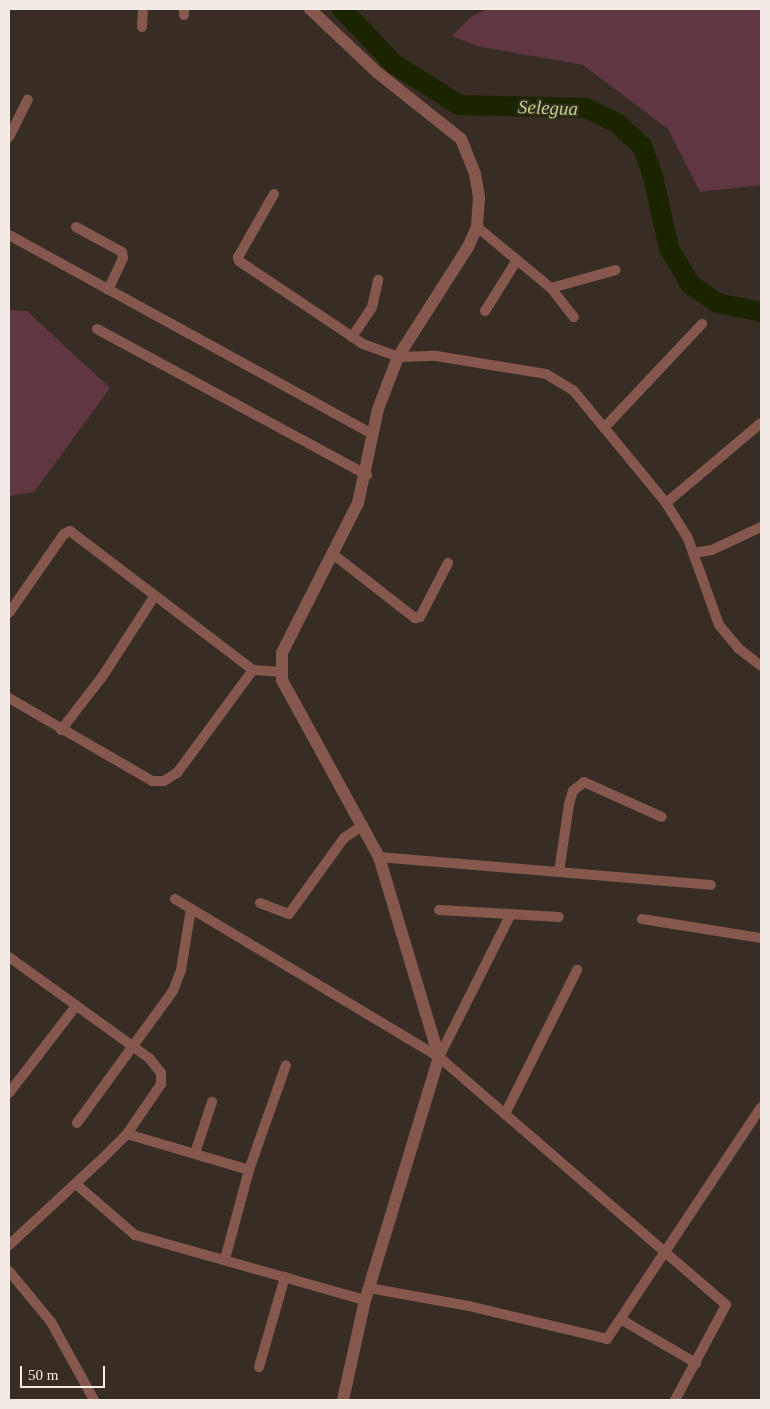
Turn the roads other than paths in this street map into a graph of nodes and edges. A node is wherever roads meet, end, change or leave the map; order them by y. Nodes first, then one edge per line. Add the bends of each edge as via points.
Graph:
1 (143, 9) edge
2 (310, 9) edge
3 (142, 27) dead end
4 (28, 99) dead end
5 (9, 137) edge
6 (274, 194) dead end
7 (477, 226) junction
8 (76, 227) dead end
9 (10, 239) edge
10 (517, 260) junction
11 (616, 270) dead end
12 (378, 280) dead end
13 (551, 288) junction
14 (108, 290) junction
15 (485, 311) dead end
16 (574, 316) dead end
17 (702, 324) dead end
18 (97, 330) dead end
19 (352, 337) junction
20 (398, 357) junction
21 (761, 423) edge
22 (604, 428) junction
23 (373, 434) junction
24 (367, 475) junction
25 (666, 503) junction
26 (761, 527) edge
27 (693, 553) junction
28 (334, 555) junction
29 (448, 563) dead end
30 (154, 597) junction
31 (9, 613) edge
32 (761, 666) edge
33 (253, 670) junction
34 (280, 672) junction
35 (9, 698) edge
36 (61, 730) junction
37 (662, 817) dead end
38 (363, 825) junction
39 (379, 857) junction
40 (559, 872) junction
41 (711, 885) dead end
42 (175, 899) dead end
43 (260, 903) dead end
44 (191, 909) junction
45 (439, 910) dead end
46 (511, 914) junction
47 (559, 917) dead end
48 (642, 919) dead end
49 (761, 938) edge
50 (9, 957) edge
51 (577, 970) dead end
52 (76, 1006) junction
53 (134, 1047) junction
54 (439, 1057) junction
55 (286, 1065) dead end
56 (9, 1093) edge
57 (212, 1102) dead end
58 (761, 1107) edge
59 (506, 1112) junction
60 (77, 1123) dead end
61 (127, 1134) junction
62 (195, 1153) junction
63 (249, 1170) junction
64 (77, 1185) junction
65 (9, 1245) edge
66 (664, 1249) junction
67 (225, 1259) junction
68 (9, 1271) edge
69 (285, 1277) junction
70 (367, 1294) junction
71 (622, 1320) junction
72 (696, 1363) junction
73 (258, 1367) dead end
74 (94, 1400) edge
75 (343, 1400) edge
76 (674, 1400) edge

1 - 3 street
2 - 7 street via 378,73 461,139 475,174 479,197
4 - 5 street
6 - 19 street via 238,256 239,262
7 - 10 street
7 - 20 street via 468,247
8 - 14 street via 122,252
9 - 14 street
10 - 13 street
10 - 15 street
11 - 13 street
12 - 19 street via 372,307
13 - 16 street
14 - 23 street
17 - 22 street
18 - 24 street
19 - 20 street
20 - 22 street via 436,356 546,374 573,390
20 - 23 street via 378,410
21 - 25 street
22 - 25 street
23 - 24 street
24 - 28 street
25 - 27 street
26 - 27 street via 712,550
27 - 32 street via 719,625 738,648
28 - 29 street via 415,618 420,617
28 - 34 street via 282,653
30 - 31 street via 70,531 64,534
30 - 33 street
30 - 36 street via 102,677
33 - 34 street
33 - 36 street via 177,773 164,781 152,781
34 - 38 street
35 - 36 street
37 - 40 street via 584,782 573,791 568,804
38 - 39 street
38 - 43 street via 344,838 289,914
39 - 40 street
39 - 54 street
40 - 41 street
42 - 44 street
44 - 53 street via 177,981
44 - 54 street
45 - 46 street
46 - 47 street
46 - 54 street
48 - 49 street
50 - 52 street
51 - 59 street
52 - 53 street
52 - 56 street
53 - 60 street
53 - 61 street via 156,1065 161,1084
54 - 59 street
54 - 70 street
55 - 63 street
57 - 62 street
58 - 66 street
59 - 66 street
61 - 62 street
61 - 64 street
62 - 63 street
63 - 67 street
64 - 65 street
64 - 67 street via 132,1234
66 - 71 street
66 - 72 street via 726,1305
67 - 69 street
68 - 74 street via 51,1322
69 - 70 street
69 - 73 street
70 - 71 street via 469,1306 598,1340 607,1339
70 - 75 street
71 - 72 street
72 - 76 street

